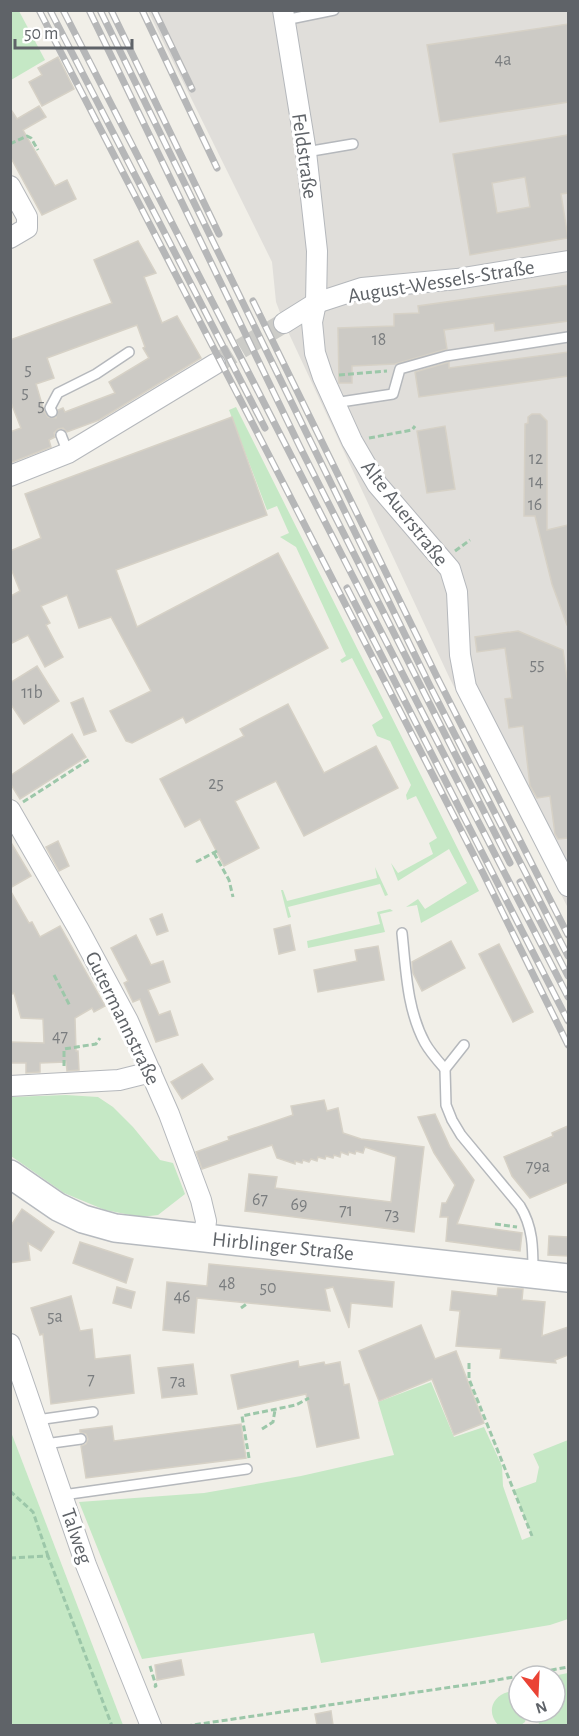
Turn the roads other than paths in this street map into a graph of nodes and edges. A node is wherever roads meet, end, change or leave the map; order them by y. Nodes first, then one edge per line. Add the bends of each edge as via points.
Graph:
1 (334, 10) edge
2 (284, 15) edge
3 (353, 144) dead end
4 (306, 152) junction
5 (10, 186) edge
6 (10, 238) edge
7 (568, 261) edge
8 (316, 303) junction
9 (284, 323) tunnel mouth
10 (568, 337) edge
11 (129, 352) dead end
12 (215, 364) tunnel mouth
13 (334, 403) junction
14 (52, 412) dead end
15 (10, 476) edge
16 (15, 807) edge
17 (568, 886) edge
18 (402, 933) dead end
19 (464, 1045) dead end
20 (445, 1069) junction
21 (151, 1072) junction
22 (10, 1086) edge
23 (10, 1174) edge
24 (204, 1237) junction
25 (534, 1274) junction
26 (568, 1278) edge
27 (10, 1344) edge
28 (93, 1412) dead end
29 (37, 1420) junction
30 (81, 1438) dead end
31 (45, 1444) junction
32 (249, 1469) road end
33 (63, 1495) junction
34 (151, 1725) edge

1 - 2 lane
2 - 4 street, Feldstraße
3 - 4 lane
4 - 8 street, Feldstraße via 317,251
5 - 6 street via 27,217 27,228
7 - 8 street, August-Wessels-Straße via 457,279 362,288
8 - 9 street, August-Wessels-Straße
8 - 13 street, Alte Auerstraße via 312,336
10 - 13 lane via 446,356 400,369 393,394
11 - 14 lane via 58,393 50,408
12 - 15 street
13 - 17 street, Alte Auerstraße via 377,484 450,569 457,592 466,687
16 - 21 street, Gutermannstraße
18 - 20 lane via 414,1013 425,1044
19 - 20 lane
20 - 25 lane via 446,1105 452,1120 520,1206 531,1229
21 - 22 street via 119,1080
21 - 24 street, Gutermannstraße via 201,1200 206,1221
23 - 24 main road, Hirblinger Straße via 83,1219 115,1228
24 - 25 main road, Hirblinger Straße
25 - 26 main road, Hirblinger Straße
27 - 29 street, Talweg
28 - 29 lane
29 - 31 street, Talweg
30 - 31 lane
31 - 33 street, Talweg
32 - 33 lane
33 - 34 street, Talweg via 86,1565

